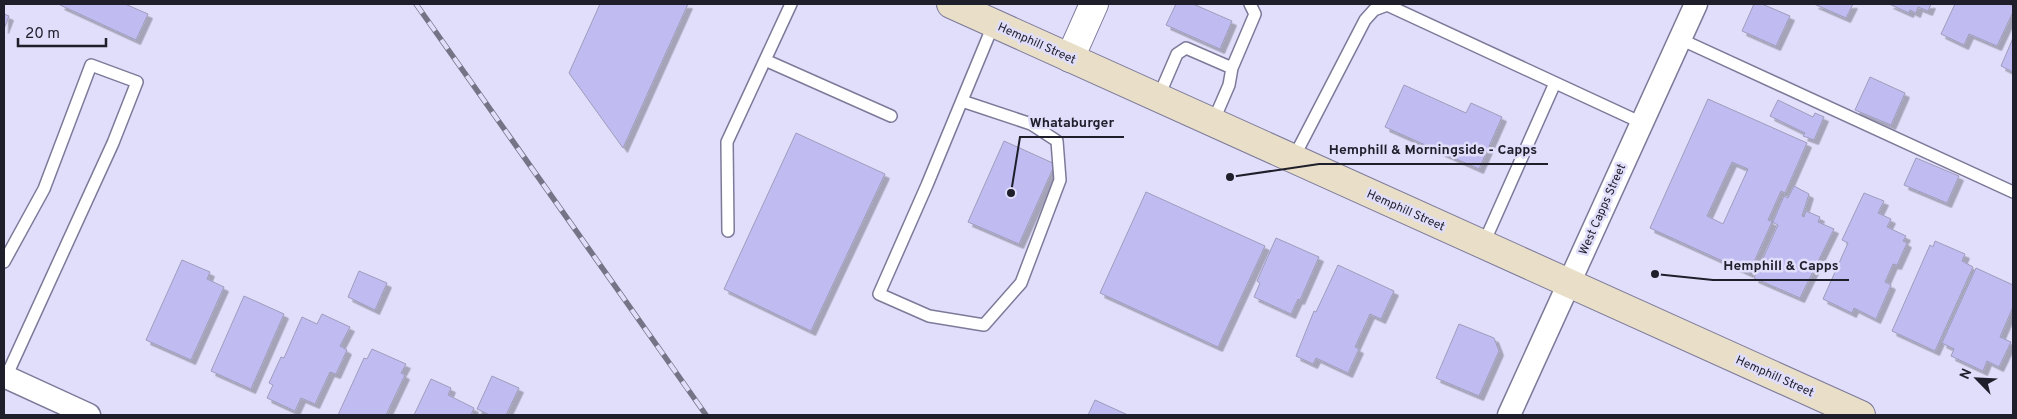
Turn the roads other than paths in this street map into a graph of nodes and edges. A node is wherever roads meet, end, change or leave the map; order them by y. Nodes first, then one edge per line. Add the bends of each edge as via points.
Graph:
1 (791, 4) edge
2 (951, 4) edge
3 (1094, 4) edge
4 (1250, 4) edge
5 (1387, 4) edge
6 (1696, 4) edge
7 (994, 23) junction
8 (1680, 39) junction
9 (1070, 58) junction
10 (765, 60) junction
11 (1232, 68) junction
12 (1555, 83) junction
13 (1158, 98) junction
14 (962, 101) junction
15 (891, 116) dead end
16 (1213, 123) junction
17 (1642, 123) junction
18 (1293, 159) junction
19 (2013, 192) edge
20 (728, 230) dead end
21 (1483, 245) junction
22 (4, 262) edge
23 (1569, 283) junction
24 (5, 377) edge
25 (89, 415) edge
26 (1509, 415) edge
27 (1861, 415) edge

1 - 10 lane
2 - 7 main road, Hemphill Street
3 - 9 street
4 - 11 lane via 1255,14
5 - 12 lane
5 - 18 lane via 1374,10 1365,20
6 - 8 street, West Capps Street
7 - 9 main road, Hemphill Street
7 - 14 lane
8 - 17 street, West Capps Street
8 - 19 lane
9 - 13 main road, Hemphill Street
10 - 15 lane
10 - 20 lane via 727,142
11 - 13 lane via 1186,48 1177,54
11 - 16 lane via 1229,85
12 - 17 lane
12 - 21 lane
13 - 16 main road, Hemphill Street
14 - 14 lane via 879,294 929,316 984,325 1021,283 1060,180 1057,141 1032,124
16 - 18 main road, Hemphill Street
17 - 23 street, West Capps Street
18 - 21 main road, Hemphill Street
21 - 23 main road, Hemphill Street
22 - 24 lane via 44,189 90,66 137,82 113,143
23 - 26 street, West Capps Street
23 - 27 main road, Hemphill Street
24 - 25 street

